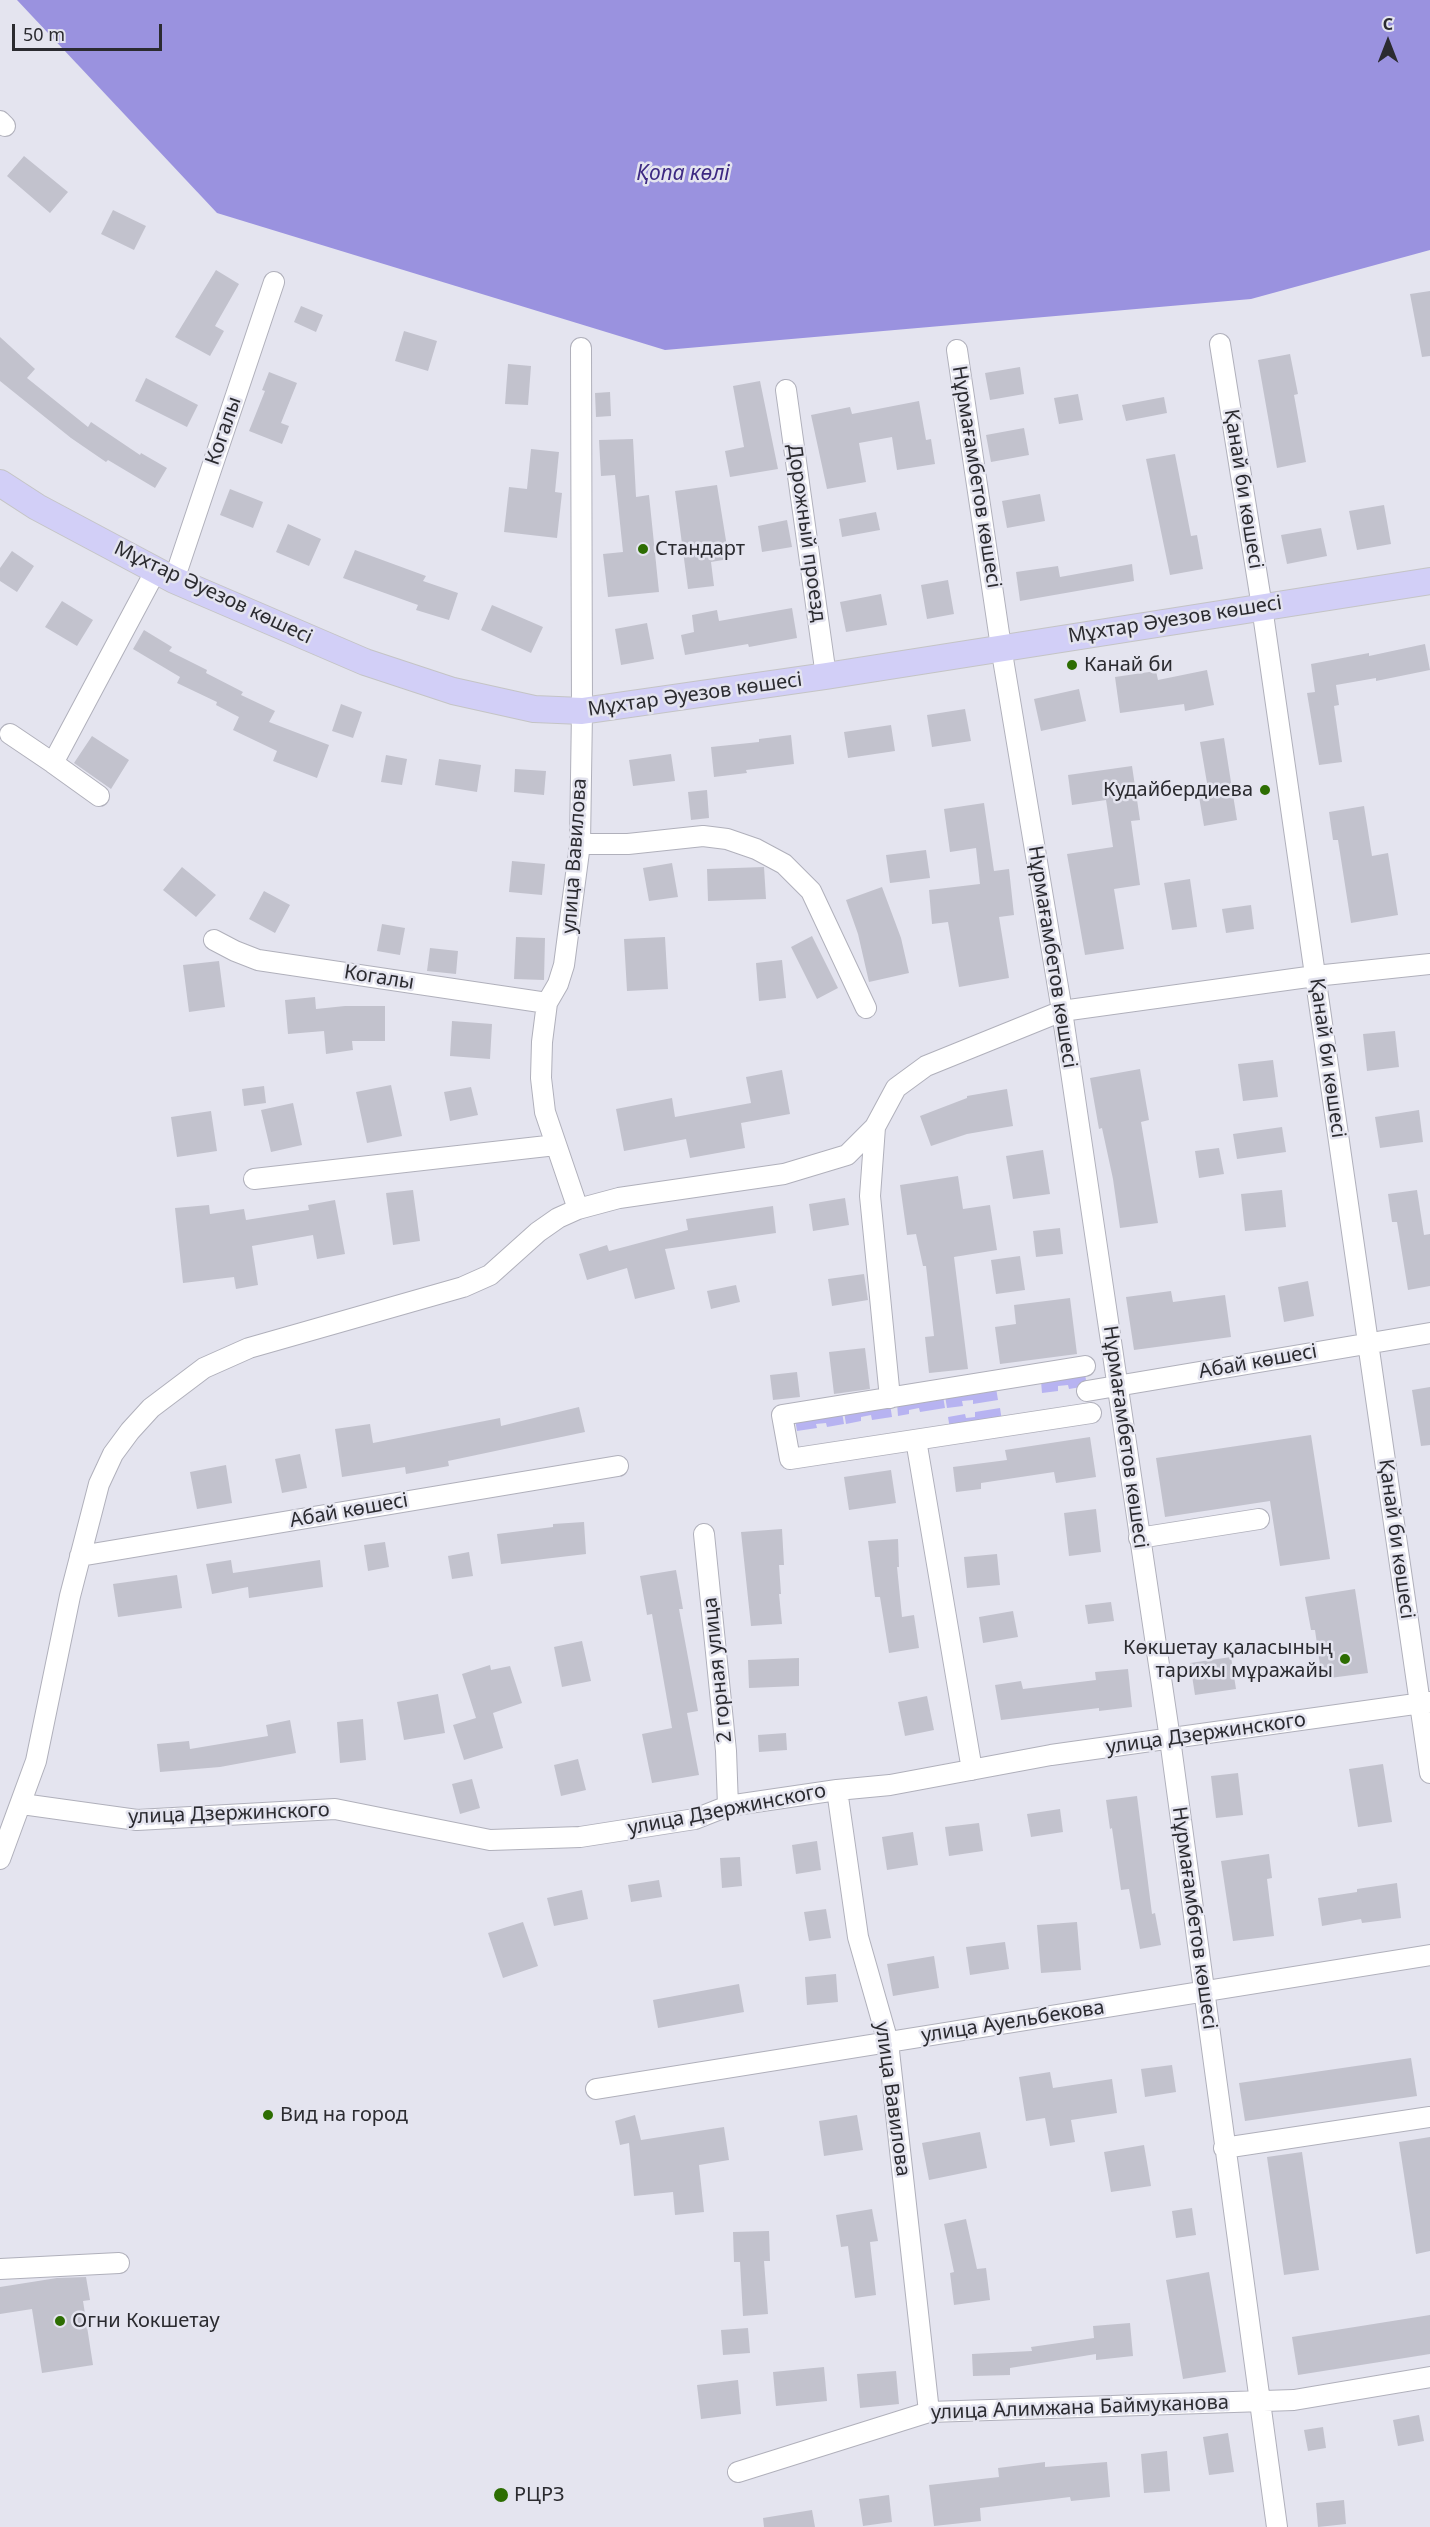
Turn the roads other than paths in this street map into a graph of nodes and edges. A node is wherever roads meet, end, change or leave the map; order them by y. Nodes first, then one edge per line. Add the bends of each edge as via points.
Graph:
1 (274, 282) dead end
2 (1220, 344) dead end
3 (580, 348) dead end
4 (957, 350) dead end
5 (786, 390) dead end
6 (0, 483) edge
7 (165, 575) junction
8 (1430, 580) edge
9 (1262, 607) junction
10 (1001, 647) junction
11 (826, 676) junction
12 (582, 711) junction
13 (9, 734) dead end
14 (54, 763) junction
15 (99, 796) dead end
16 (580, 844) junction
17 (214, 940) dead end
18 (1430, 964) edge
19 (1315, 976) junction
20 (547, 1003) junction
21 (866, 1008) dead end
22 (1062, 1011) junction
23 (875, 1126) junction
24 (556, 1145) junction
25 (254, 1179) dead end
26 (578, 1209) junction
27 (1430, 1333) edge
28 (1368, 1344) junction
29 (1085, 1366) dead end
30 (1116, 1386) junction
31 (1087, 1391) dead end
32 (890, 1398) junction
33 (1091, 1413) dead end
34 (916, 1440) junction
35 (618, 1466) dead end
36 (1258, 1519) dead end
37 (704, 1534) dead end
38 (1139, 1538) junction
39 (80, 1556) junction
40 (1425, 1702) edge
41 (1170, 1739) junction
42 (972, 1770) junction
43 (1430, 1773) edge
44 (837, 1790) junction
45 (22, 1804) junction
46 (728, 1806) junction
47 (7, 1830) edge
48 (0, 1859) edge
49 (1430, 1955) edge
50 (1204, 1992) junction
51 (888, 2042) junction
52 (596, 2089) dead end
53 (1430, 2117) edge
54 (1224, 2148) junction
55 (118, 2263) dead end
56 (0, 2269) edge
57 (1430, 2377) edge
58 (1260, 2401) junction
59 (929, 2412) junction
60 (738, 2472) dead end
61 (1277, 2527) edge

1 - 7 street, Когалы
2 - 9 street, Қанай би көшесі
3 - 12 street, улица Вавилова
4 - 10 street, Нұрмағамбетов көшесі
5 - 11 street, Дорожный проезд
6 - 7 main road, Мұхтар Әуезов көшесі
7 - 12 main road, Мұхтар Әуезов көшесі via 365,662 453,691 534,709
7 - 14 street, Когалы
8 - 9 main road, Мұхтар Әуезов көшесі
9 - 10 main road, Мұхтар Әуезов көшесі
9 - 19 street, Қанай би көшесі
10 - 11 main road, Мұхтар Әуезов көшесі
10 - 22 street, Нұрмағамбетов көшесі
11 - 12 main road, Мұхтар Әуезов көшесі
12 - 16 street, улица Вавилова
13 - 14 street
14 - 15 street
16 - 20 street, улица Вавилова via 564,965
16 - 21 street via 628,844 703,836 727,839 784,864 811,891
17 - 20 street, Когалы via 258,960
18 - 19 street
19 - 22 street
19 - 28 street, Қанай би көшесі
20 - 24 street, улица Вавилова via 541,1078 545,1112
22 - 23 street via 926,1066 896,1088
22 - 30 street, Нұрмағамбетов көшесі
23 - 26 street via 847,1155 784,1174 619,1198
23 - 32 street via 870,1196
24 - 25 street
24 - 26 street, улица Вавилова
26 - 39 street via 558,1218 490,1275 463,1287 249,1348 204,1368 151,1408 113,1454 99,1484
27 - 28 street, Абай көшесі
28 - 30 street, Абай көшесі
28 - 40 street, Қанай би көшесі
29 - 32 street
30 - 31 street, Абай көшесі
30 - 38 street, Нұрмағамбетов көшесі
32 - 34 street via 783,1415 789,1459
33 - 34 street
34 - 42 street
35 - 39 street, Абай көшесі
36 - 38 street
37 - 46 street, 2 горная улица
38 - 41 street, Нұрмағамбетов көшесі
39 - 45 street via 36,1761
40 - 41 street, улица Дзержинского
40 - 43 street, Қанай би көшесі
41 - 42 street, улица Дзержинского
41 - 50 street, Нұрмағамбетов көшесі
42 - 44 street, улица Дзержинского
44 - 46 street, улица Дзержинского
44 - 51 street, улица Вавилова via 858,1937
45 - 46 street, улица Дзержинского via 137,1820 335,1809 490,1840 580,1837 695,1819
45 - 47 street
47 - 48 street
49 - 50 street, улица Ауельбекова
50 - 51 street, улица Ауельбекова
50 - 54 street, Нұрмағамбетов көшесі
51 - 52 street, улица Ауельбекова
51 - 59 street, улица Вавилова
53 - 54 street
54 - 58 street, Нұрмағамбетов көшесі
55 - 56 street
57 - 58 street, улица Алимжана Баймуканова via 1294,2400
58 - 59 street, улица Алимжана Баймуканова
58 - 61 street, Нұрмағамбетов көшесі
59 - 60 street, улица Алимжана Баймуканова

